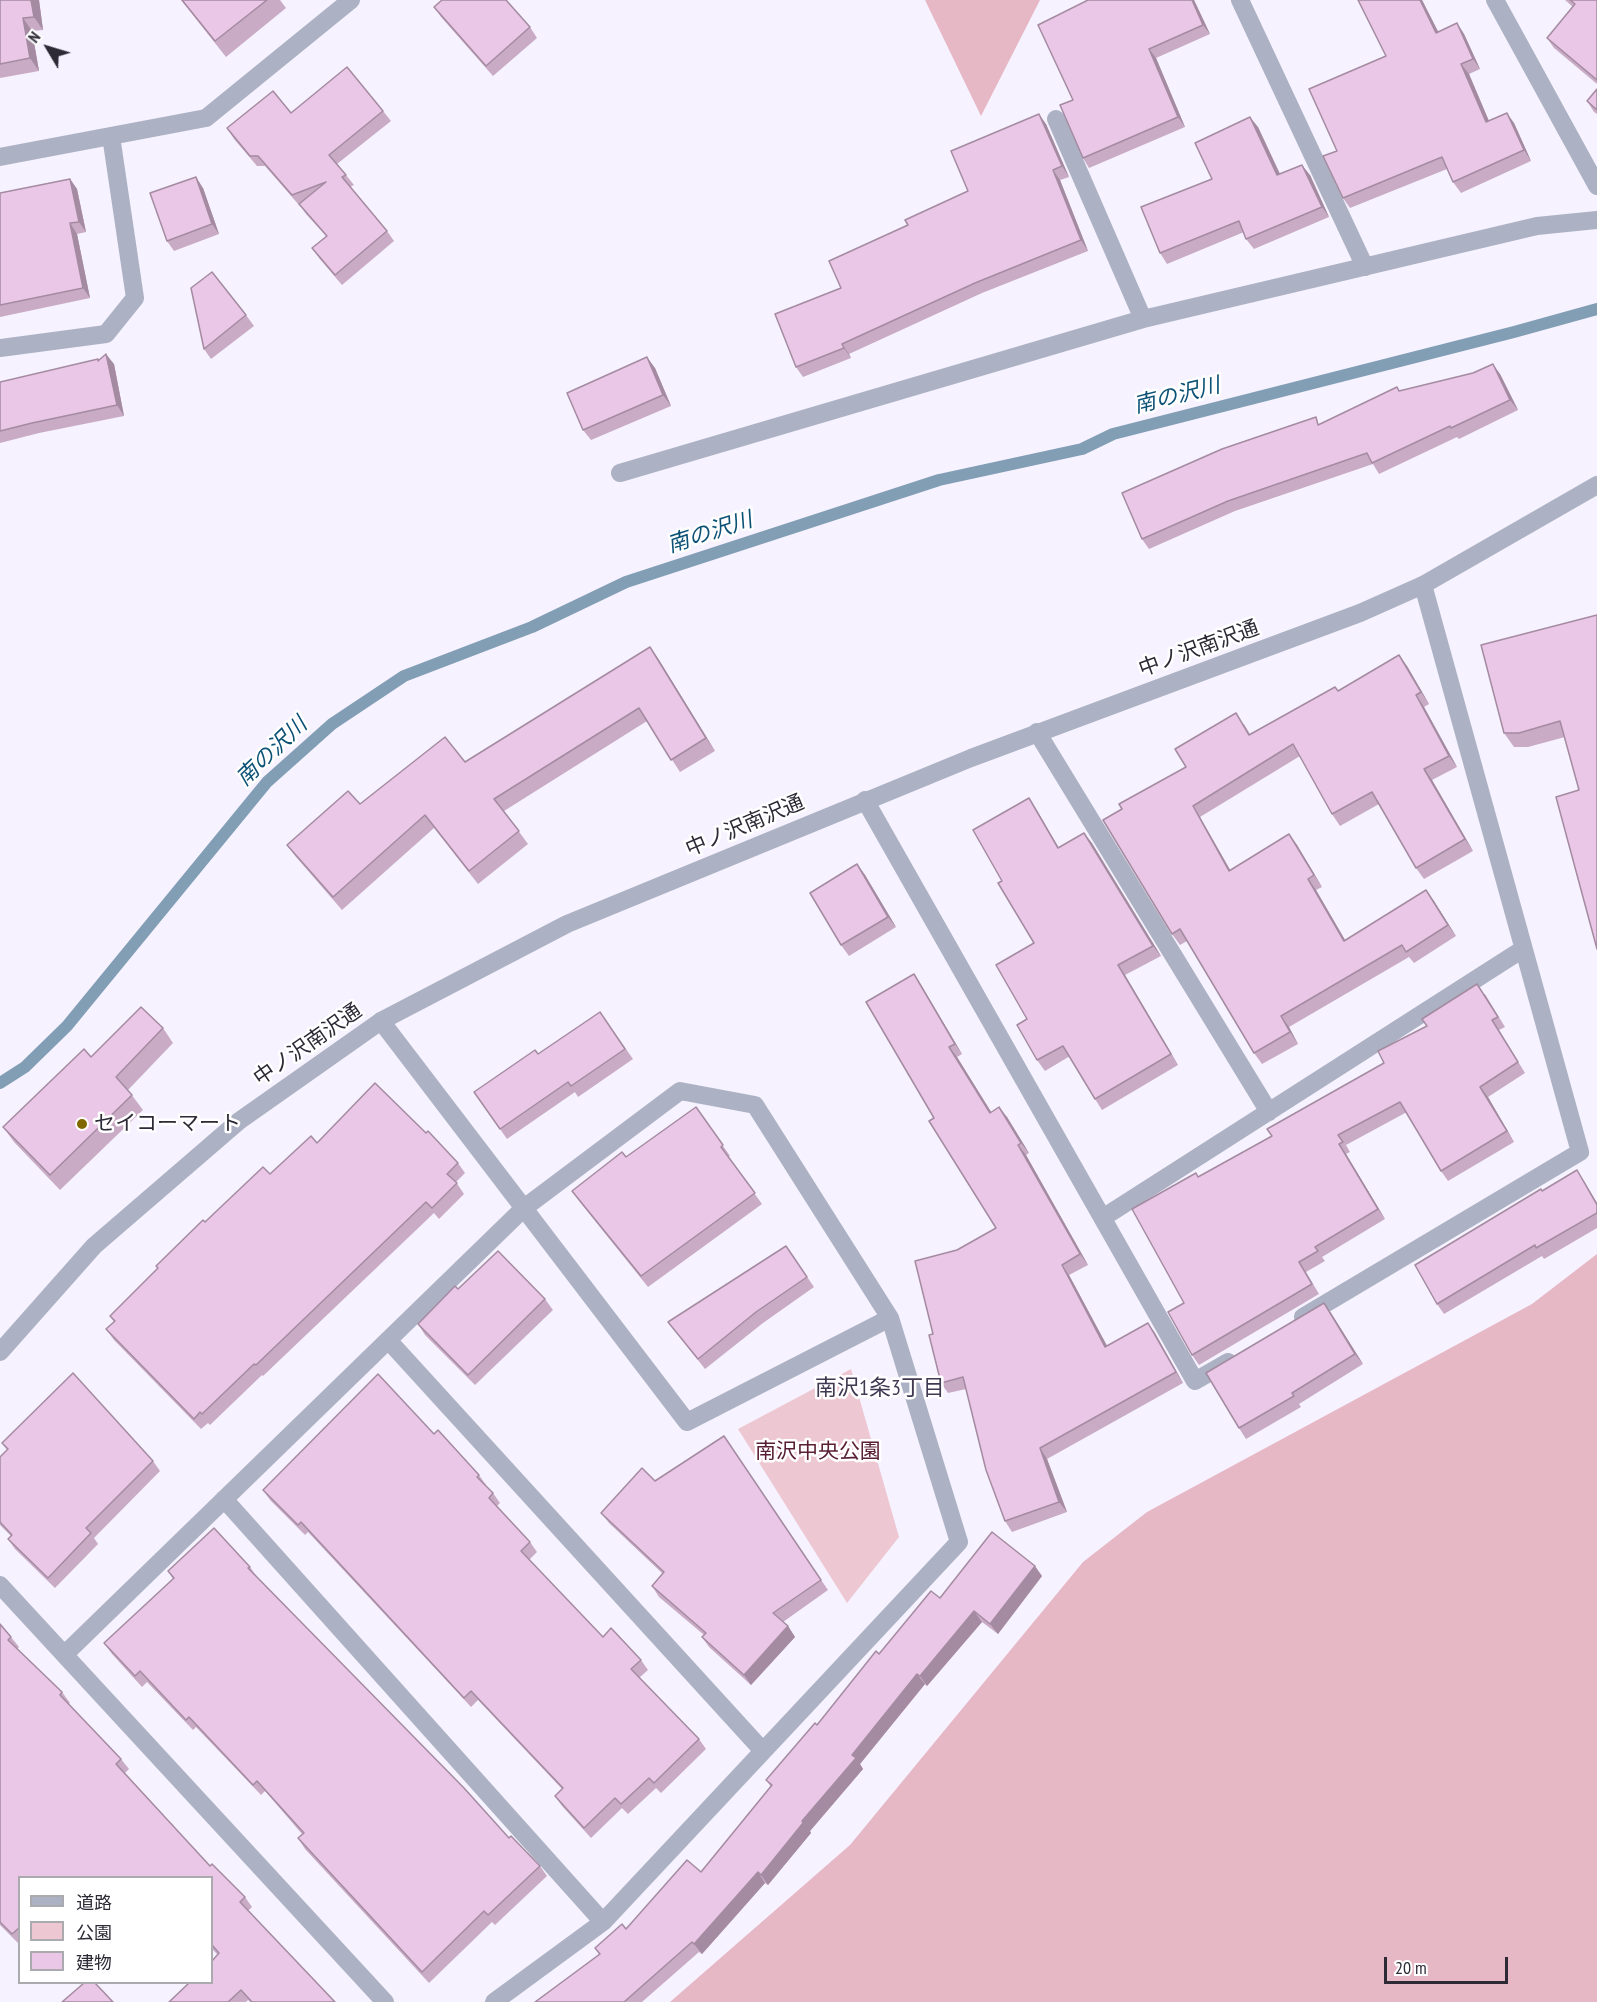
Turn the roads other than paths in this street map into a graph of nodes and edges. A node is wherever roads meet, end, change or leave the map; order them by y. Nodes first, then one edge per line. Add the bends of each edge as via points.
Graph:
1 (351, 0) edge
2 (1240, 0) edge
3 (1495, 0) edge
4 (1056, 119) dead end
5 (111, 136) junction
6 (0, 157) edge
7 (1597, 186) edge
8 (1597, 220) edge
9 (1365, 267) junction
10 (1143, 319) junction
11 (0, 348) edge
12 (620, 473) dead end
13 (1597, 485) edge
14 (1423, 585) junction
15 (1038, 732) junction
16 (865, 800) junction
17 (1523, 949) junction
18 (381, 1021) junction
19 (1269, 1112) junction
20 (524, 1208) junction
21 (1104, 1217) junction
22 (890, 1318) junction
23 (1286, 1327) edge
24 (388, 1340) junction
25 (1246, 1351) edge
26 (0, 1352) edge
27 (224, 1499) junction
28 (0, 1585) edge
29 (64, 1654) junction
30 (763, 1751) junction
31 (603, 1922) junction
32 (385, 2002) edge
33 (494, 2002) edge

1 - 5 street via 206,118
2 - 9 street
3 - 7 street
4 - 10 street
5 - 6 street
5 - 11 street via 135,298 106,334
8 - 9 street via 1537,226
9 - 10 street
10 - 12 street
13 - 14 street, 中ノ沢南沢通
14 - 15 street, 中ノ沢南沢通 via 1360,613
14 - 17 street
15 - 16 street, 中ノ沢南沢通
15 - 19 street
16 - 18 street, 中ノ沢南沢通 via 567,924
16 - 21 street
17 - 19 street
17 - 23 street via 1580,1152
18 - 20 street
18 - 26 street, 中ノ沢南沢通 via 239,1121 94,1246
19 - 21 street
20 - 22 street via 687,1422
20 - 22 street via 680,1091 755,1105
20 - 24 street
21 - 25 street via 1195,1381
22 - 30 street via 959,1542
24 - 27 street
24 - 30 street
27 - 29 street
27 - 31 street
28 - 29 street
29 - 32 street
30 - 31 street
31 - 33 street

